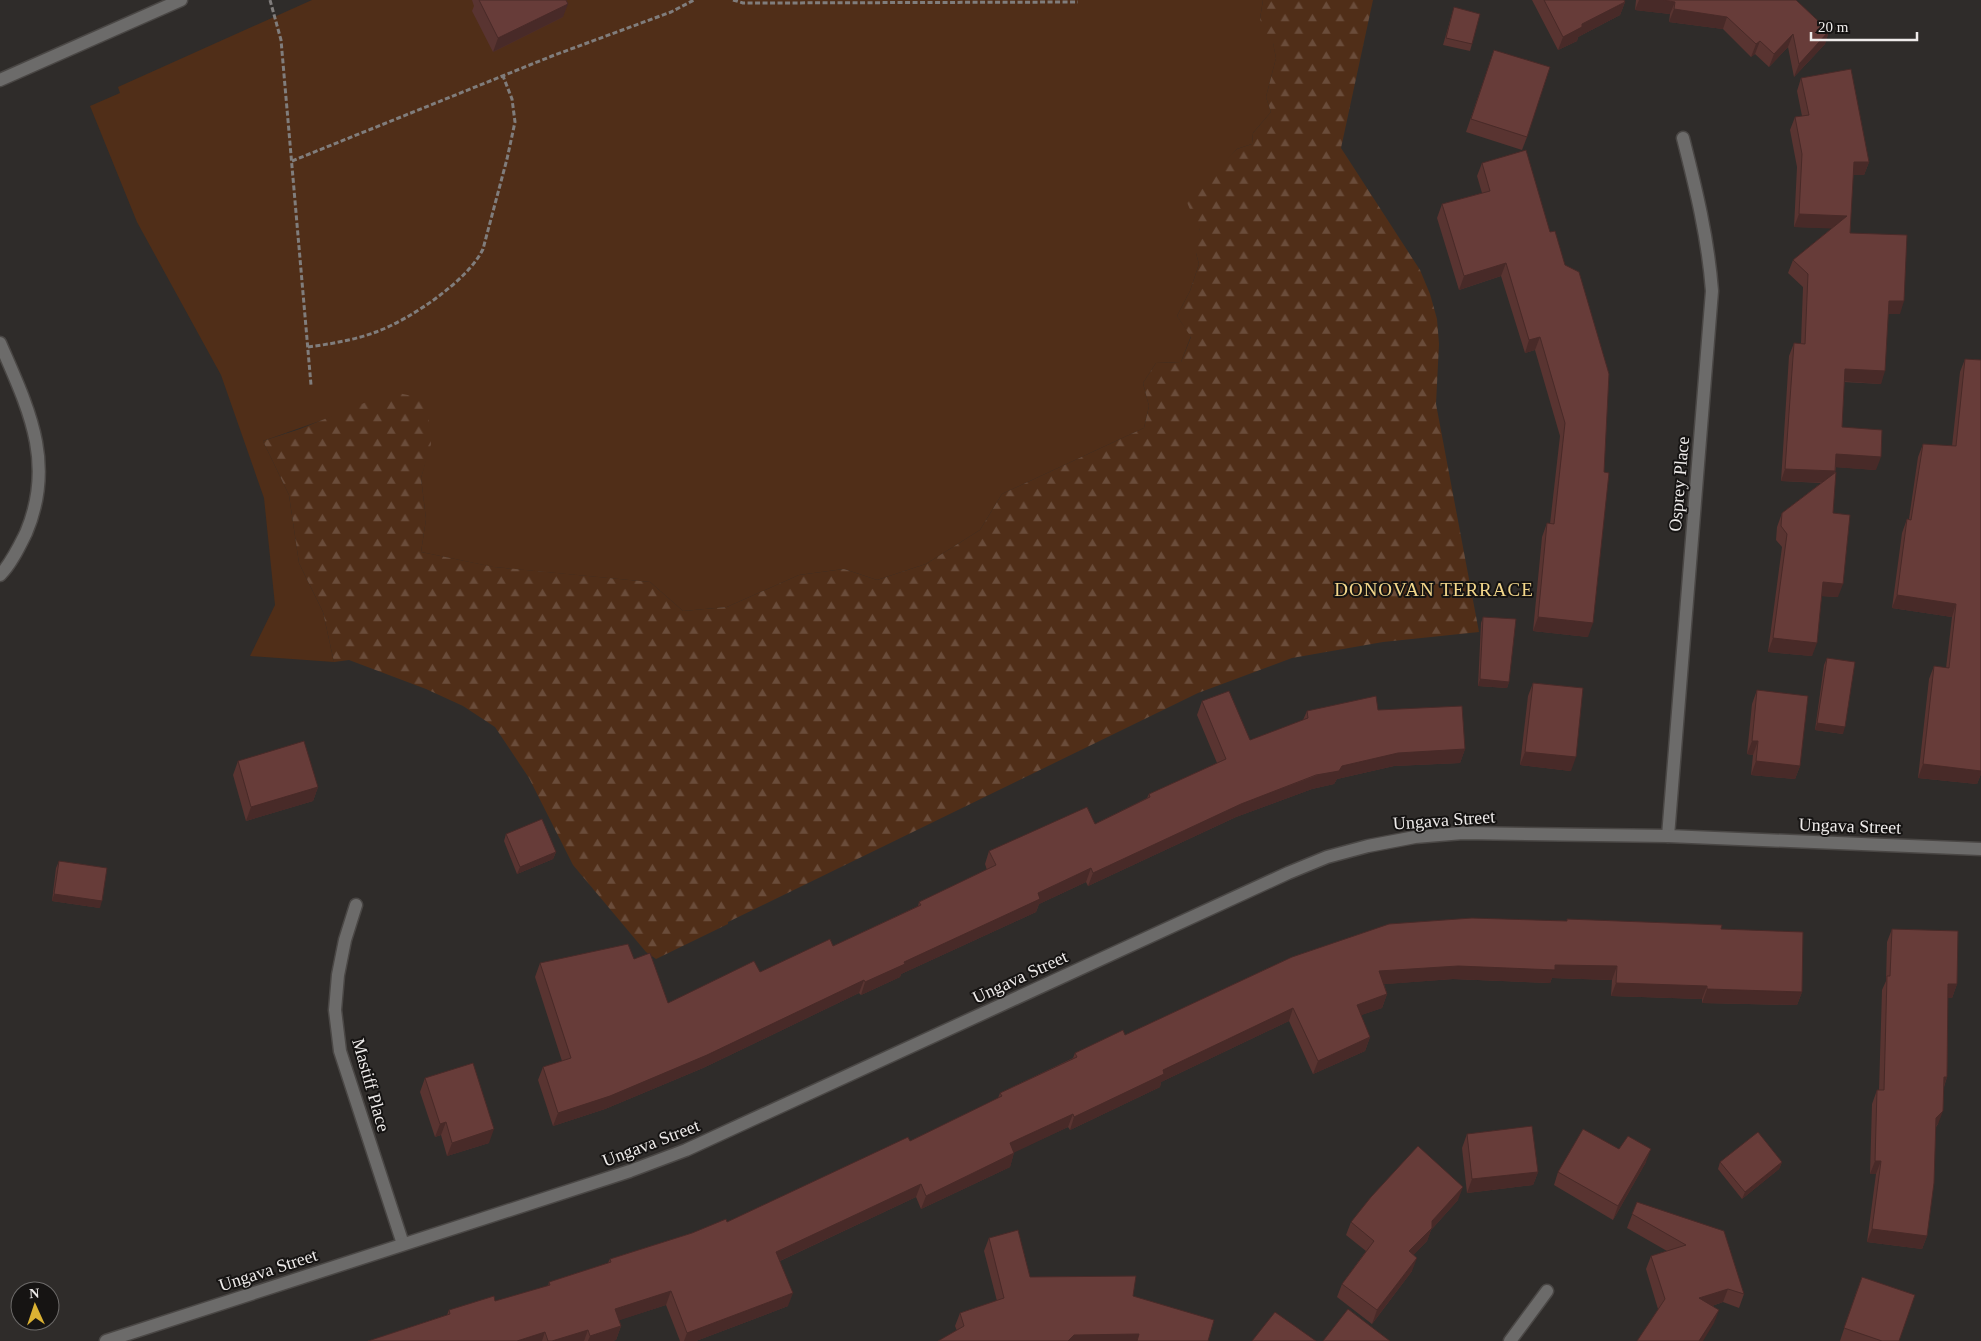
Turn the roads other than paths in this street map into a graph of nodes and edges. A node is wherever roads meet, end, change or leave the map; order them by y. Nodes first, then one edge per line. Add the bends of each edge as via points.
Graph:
1 (181, 0) edge
2 (0, 80) edge
3 (1683, 138) dead end
4 (0, 343) edge
5 (0, 576) edge
6 (1668, 836) junction
7 (1981, 849) edge
8 (356, 904) dead end
9 (403, 1244) junction
10 (1547, 1291) dead end
11 (106, 1341) edge
12 (1510, 1341) edge

1 - 2 street
3 - 6 street, Osprey Place via 1703,220 1712,291
4 - 5 street via 28,408 38,443 40,479 34,514 21,544
6 - 7 street, Ungava Street
6 - 9 street, Ungava Street via 1463,833 1415,837 1327,857 686,1150
8 - 9 street, Mastiff Place via 338,975 335,1010 340,1051
9 - 11 street, Ungava Street
10 - 12 street

